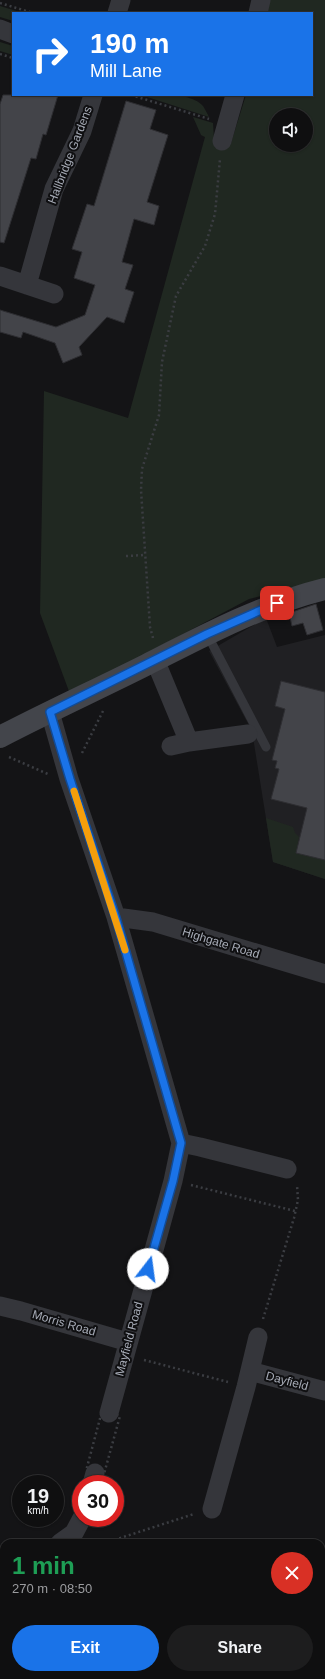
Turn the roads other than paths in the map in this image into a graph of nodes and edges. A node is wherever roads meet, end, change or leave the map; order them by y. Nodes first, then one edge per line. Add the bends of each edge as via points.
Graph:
1 (121, 0) edge
2 (261, 0) edge
3 (117, 12) edge
4 (258, 12) edge
5 (0, 30) edge
6 (12, 34) edge
7 (93, 96) edge
8 (235, 96) edge
9 (224, 133) road end
10 (0, 276) edge
11 (27, 285) junction
12 (54, 294) dead end
13 (325, 589) edge
14 (207, 634) junction
15 (155, 660) junction
16 (50, 712) junction
17 (248, 734) dead end
18 (0, 737) edge
19 (266, 746) dead end
20 (116, 918) junction
21 (325, 974) edge
22 (181, 1143) junction
23 (287, 1169) road end
24 (0, 1306) edge
25 (258, 1337) road end
26 (126, 1348) junction
27 (248, 1379) junction
28 (325, 1391) edge
29 (109, 1413) road end
30 (212, 1509) road end
31 (77, 1527) edge
32 (66, 1539) edge

1 - 3 street
2 - 4 street
5 - 6 street
7 - 11 street, Hallbridge Gardens via 82,131 54,190
8 - 9 street
10 - 11 street
11 - 12 street
13 - 14 street via 277,603
14 - 15 street
14 - 19 lane
15 - 16 street
15 - 17 street via 180,744
16 - 18 street
16 - 20 street, Mayfield Road via 70,781
20 - 21 street, Highgate Road via 153,922
20 - 22 street, Mayfield Road
22 - 23 street
22 - 26 street, Mayfield Road via 173,1181
24 - 26 street, Morris Road
25 - 27 street
26 - 29 street, Mayfield Road
27 - 28 street, Dayfield
27 - 30 street
31 - 32 street

